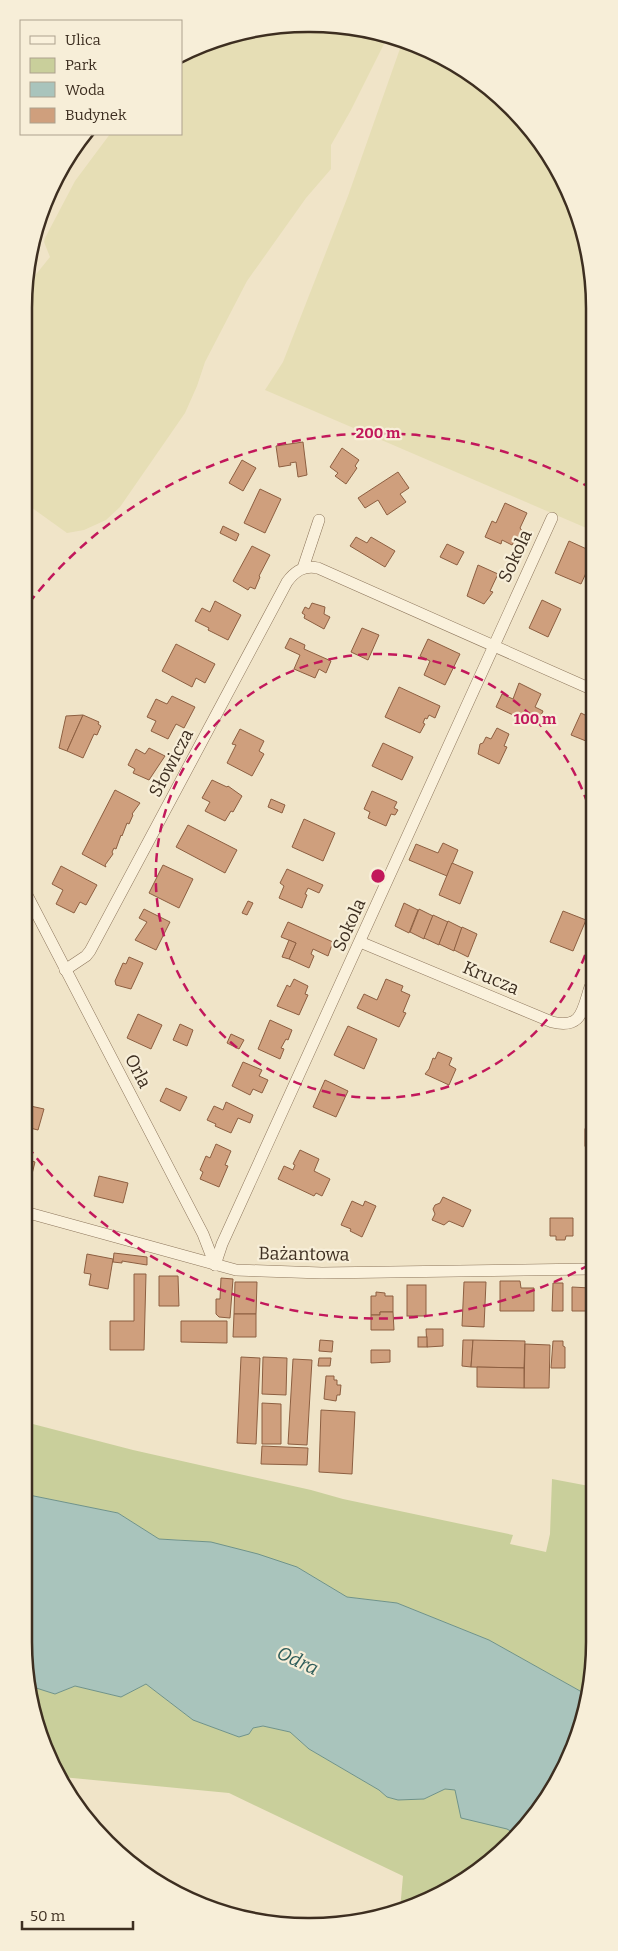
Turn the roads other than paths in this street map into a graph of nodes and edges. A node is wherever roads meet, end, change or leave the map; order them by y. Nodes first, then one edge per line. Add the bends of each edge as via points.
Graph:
1 (552, 518) dead end
2 (319, 520) dead end
3 (302, 568) junction
4 (494, 645) junction
5 (586, 686) edge
6 (32, 905) edge
7 (360, 942) junction
8 (65, 970) junction
9 (586, 998) edge
10 (32, 1214) edge
11 (215, 1265) junction
12 (586, 1269) edge

1 - 4 street, Sokola
2 - 3 street, Słowicza
3 - 4 street via 318,568
3 - 8 street, Słowicza via 287,582 90,951
4 - 5 street
4 - 7 street, Sokola
6 - 8 street, Orla
7 - 9 street, Krucza via 552,1022 572,1023
7 - 11 street, Sokola
8 - 11 street, Orla
10 - 11 street, Bażantowa
11 - 12 street, Bażantowa via 236,1270 322,1273

